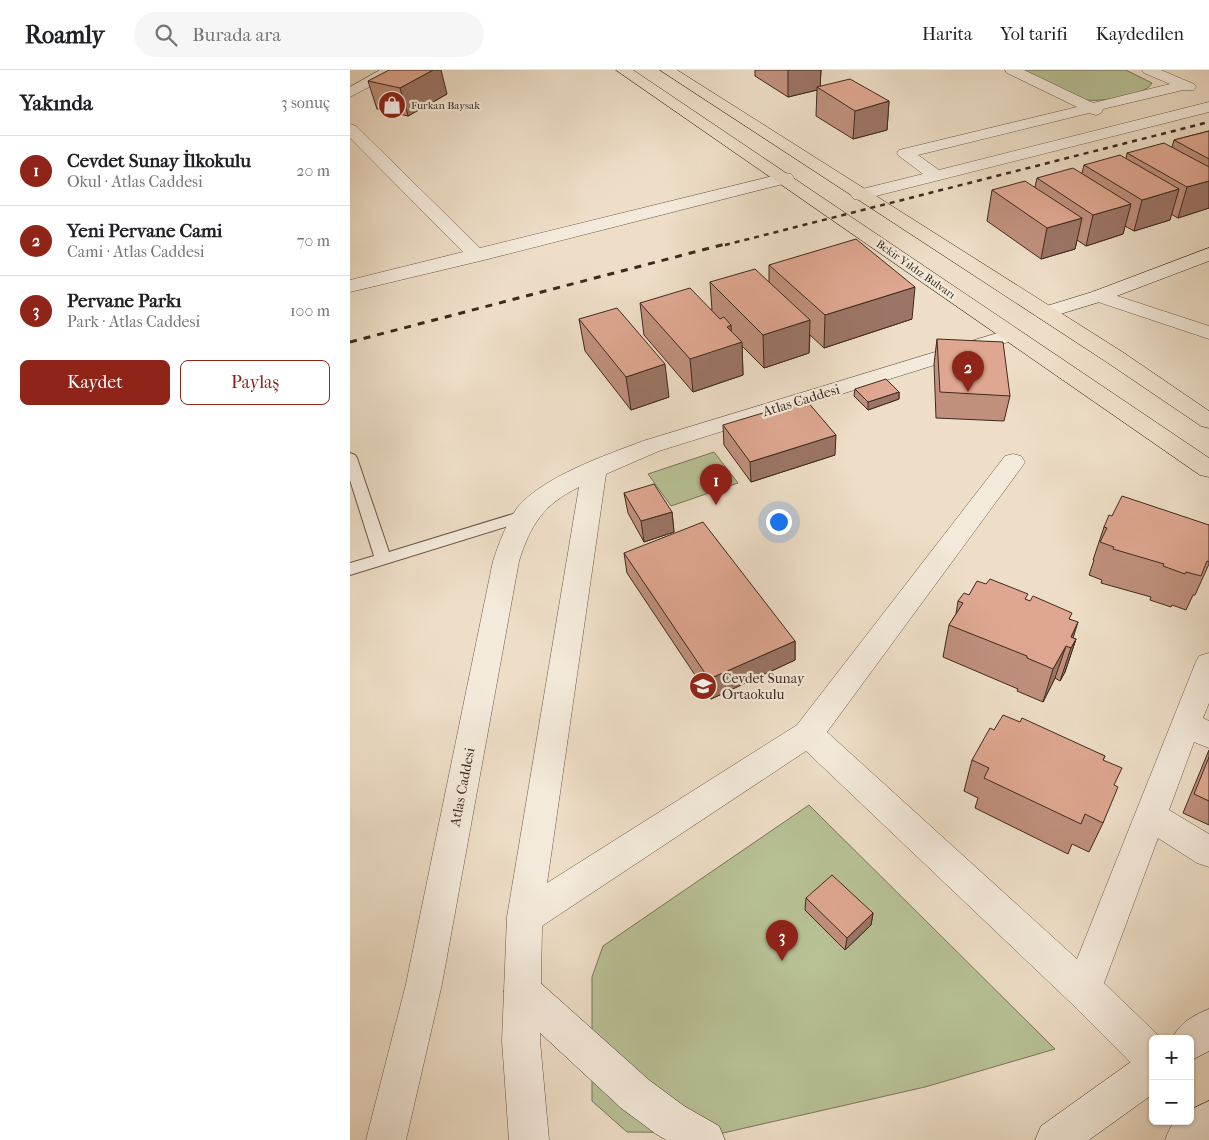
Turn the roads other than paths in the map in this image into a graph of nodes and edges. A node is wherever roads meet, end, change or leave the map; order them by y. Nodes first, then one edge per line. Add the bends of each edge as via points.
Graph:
1 (391, 70) edge
2 (623, 70) edge
3 (666, 70) edge
4 (1012, 70) edge
5 (1149, 70) edge
6 (1197, 90) edge
7 (350, 93) edge
8 (1209, 107) edge
9 (1091, 108) junction
10 (1131, 127) junction
11 (350, 129) edge
12 (937, 176) junction
13 (785, 178) junction
14 (860, 195) junction
15 (1209, 254) edge
16 (477, 256) junction
17 (350, 286) edge
18 (1100, 296) junction
19 (1044, 313) junction
20 (1209, 333) edge
21 (1011, 335) junction
22 (1209, 421) edge
23 (350, 458) edge
24 (1013, 462) dead end
25 (1209, 468) edge
26 (594, 472) junction
27 (526, 515) junction
28 (383, 559) junction
29 (350, 569) edge
30 (1209, 664) edge
31 (1198, 729) edge
32 (808, 734) junction
33 (1150, 816) junction
34 (1209, 852) edge
35 (526, 917) junction
36 (1083, 989) junction
37 (522, 991) junction
38 (1209, 1028) edge
39 (1194, 1039) edge
40 (1149, 1054) edge
41 (1149, 1073) edge
42 (1209, 1121) edge
43 (386, 1140) edge
44 (529, 1140) edge
45 (705, 1140) edge
46 (1055, 1140) edge
47 (1185, 1140) edge

1 - 7 street
2 - 13 main road, Bekir Yıldız Bulvarı
3 - 14 main road
4 - 9 street
5 - 6 street
6 - 9 street
8 - 10 street
9 - 10 street
9 - 12 street via 905,153
10 - 12 street
11 - 16 street
12 - 14 street
13 - 16 street
13 - 21 main road, Bekir Yıldız Bulvarı
14 - 19 main road
15 - 18 street
16 - 17 street
18 - 19 street
18 - 20 street
19 - 22 main road
21 - 25 main road, Bekir Yıldız Bulvarı
21 - 26 street, Atlas Caddesi via 651,446
23 - 28 lane
24 - 32 street
26 - 27 street, Atlas Caddesi via 554,490
26 - 35 street
27 - 28 lane
27 - 43 street, Atlas Caddesi via 506,561 424,984
28 - 29 lane
30 - 31 street
31 - 33 street
32 - 35 street
32 - 36 street
33 - 34 street
33 - 36 street
35 - 37 street
36 - 40 street
37 - 44 street via 521,1041
37 - 45 street via 635,1094 670,1120
38 - 39 street
41 - 46 street
42 - 47 street

